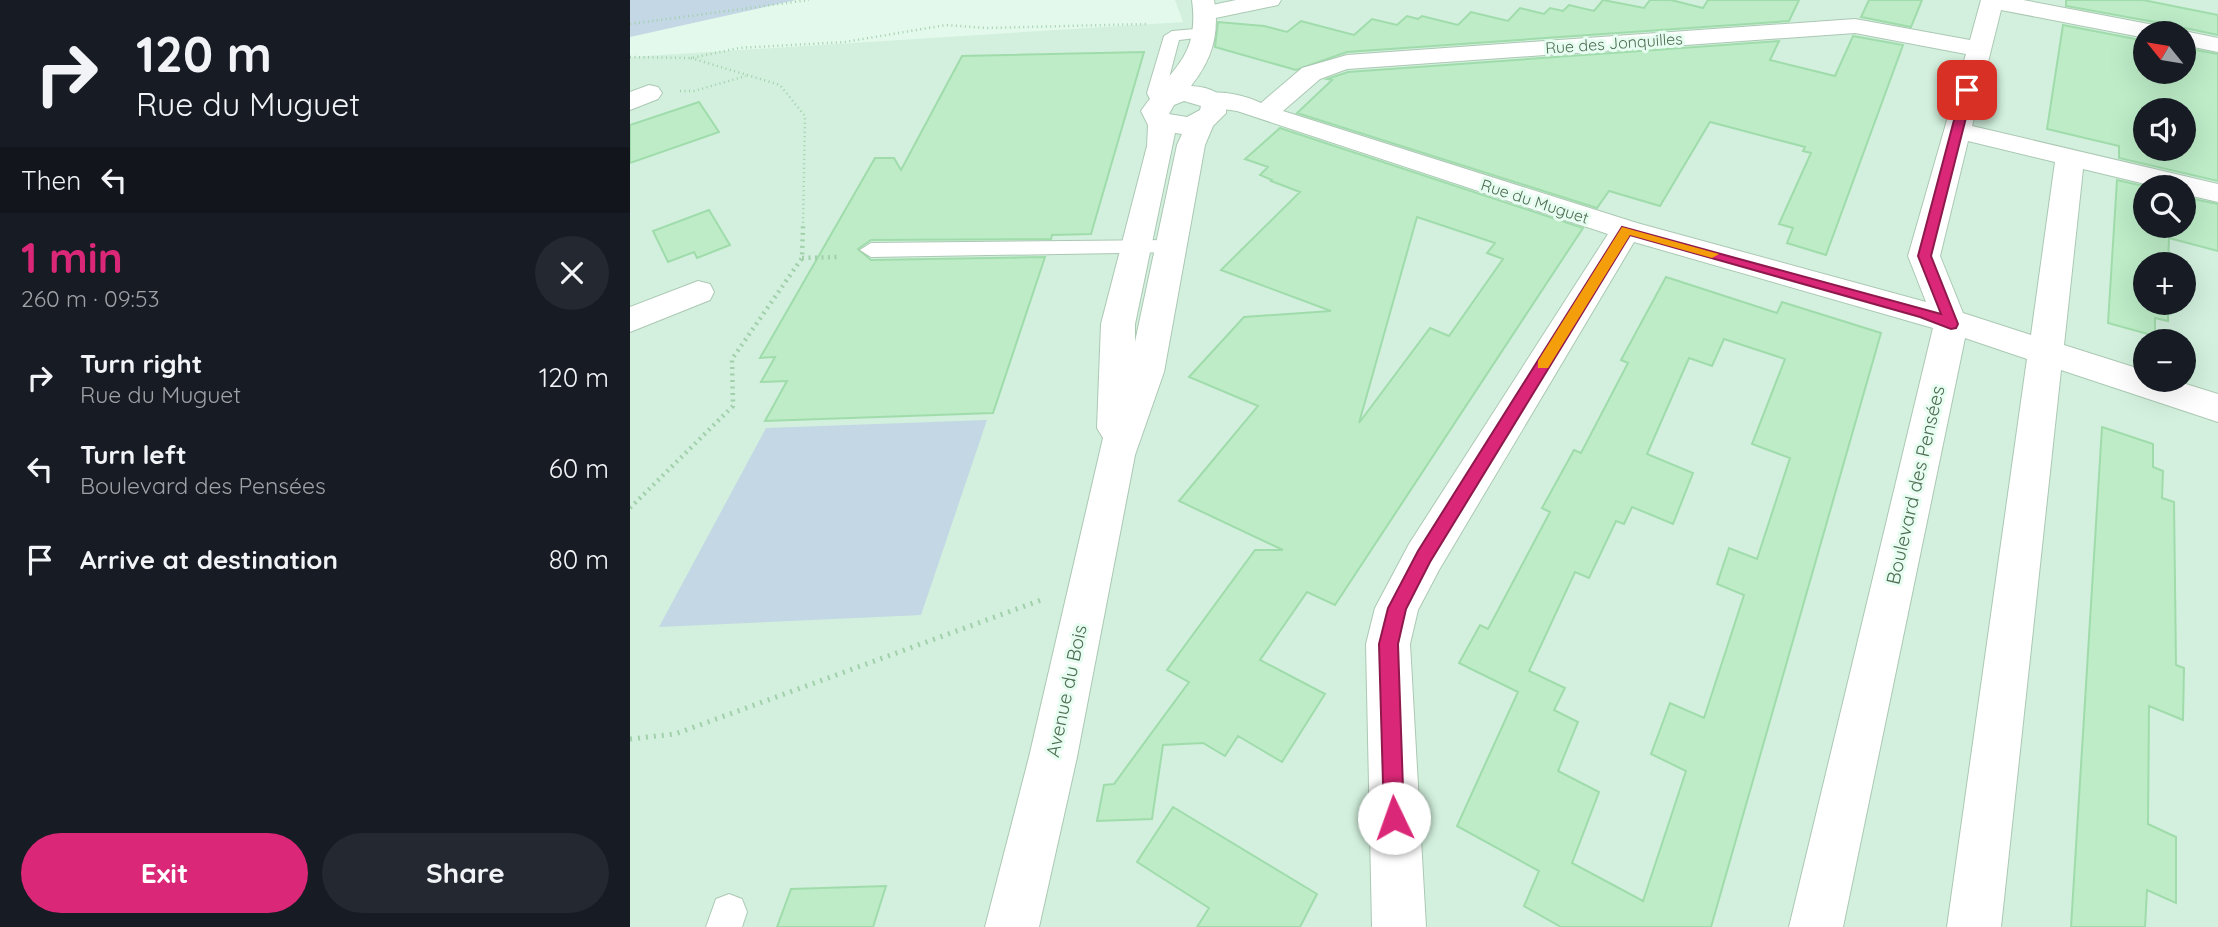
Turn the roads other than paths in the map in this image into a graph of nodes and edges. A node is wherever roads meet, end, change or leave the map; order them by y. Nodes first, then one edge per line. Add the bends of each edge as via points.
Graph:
1 (1270, 0) edge
2 (1992, 1) edge
3 (1206, 17) edge
4 (2133, 28) edge
5 (2196, 41) edge
6 (2218, 46) edge
7 (1979, 49) junction
8 (1198, 61) junction
9 (1162, 108) junction
10 (1208, 108) junction
11 (1265, 114) junction
12 (1956, 130) junction
13 (2070, 157) junction
14 (2218, 193) edge
15 (1626, 230) junction
16 (1170, 247) junction
17 (1135, 249) junction
18 (871, 250) dead end
19 (698, 292) dead end
20 (630, 320) edge
21 (1951, 324) junction
22 (2047, 355) junction
23 (2218, 408) edge
24 (1116, 455) junction
25 (1012, 927) edge
26 (1399, 927) edge
27 (1816, 927) edge
28 (1974, 927) edge

1 - 3 street
2 - 4 street
2 - 7 street
3 - 8 street
3 - 9 lane via 1172,36 1156,93
5 - 6 street
7 - 11 street, Rue des Jonquilles via 1854,26 1347,62 1329,64 1302,78
7 - 12 street
8 - 9 street
8 - 10 street
9 - 10 street, Rue du Muguet via 1181,126
9 - 17 street, Avenue du Bois via 1161,146
10 - 11 street, Rue du Muguet
10 - 16 street, Avenue du Bois via 1191,145
11 - 15 street, Rue du Muguet
12 - 13 street
12 - 21 street via 1924,256
13 - 14 street
13 - 22 street
15 - 21 street, Rue du Muguet
15 - 26 street via 1424,556 1397,608 1388,644
16 - 17 lane
16 - 24 street, Avenue du Bois via 1146,372
17 - 18 lane
17 - 24 street, Avenue du Bois via 1118,324
19 - 20 street
21 - 22 street, Rue du Muguet
21 - 27 street, Boulevard des Pensées
22 - 23 street, Rue du Muguet
22 - 28 street
24 - 25 street, Avenue du Bois

